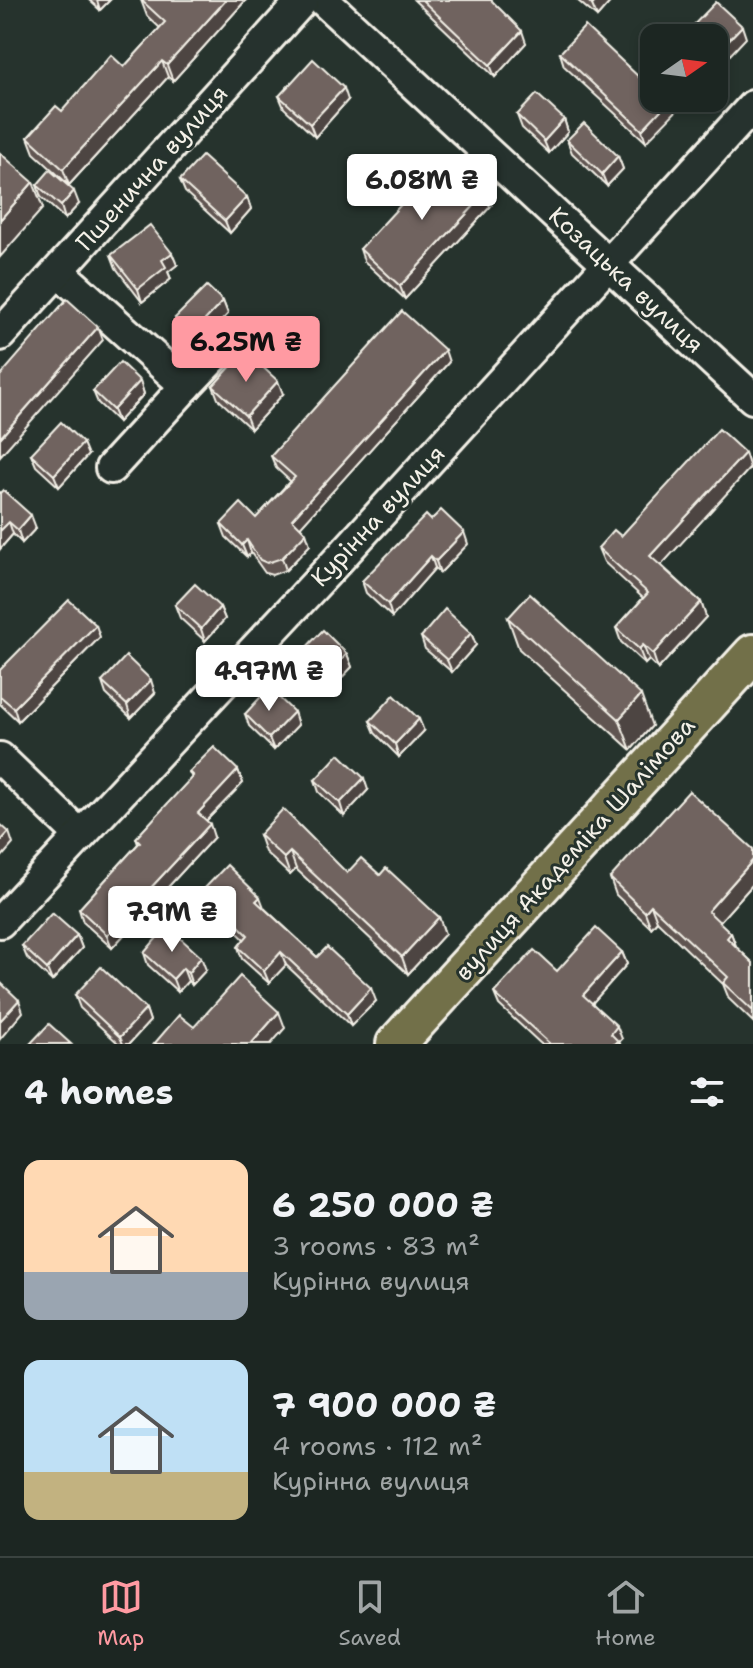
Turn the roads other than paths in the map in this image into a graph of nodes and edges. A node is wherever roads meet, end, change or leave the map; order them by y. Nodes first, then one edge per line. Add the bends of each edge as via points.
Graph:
1 (303, 0) edge
2 (323, 0) edge
3 (753, 106) edge
4 (609, 265) junction
5 (59, 272) junction
6 (0, 335) edge
7 (225, 345) dead end
8 (186, 386) junction
9 (753, 398) edge
10 (111, 468) dead end
11 (753, 654) edge
12 (0, 758) edge
13 (79, 834) junction
14 (0, 922) edge
15 (396, 1044) edge

1 - 5 street, Пшенична вулиця
2 - 4 street, Козацька вулиця
3 - 4 street, Курінна вулиця
4 - 9 street, Козацька вулиця
4 - 13 street, Курінна вулиця
5 - 6 street, Пшенична вулиця
5 - 8 street
7 - 8 street
8 - 10 street
11 - 15 main road, вулиця Академіка Шалімова
12 - 13 street
13 - 14 street, Курінна вулиця

